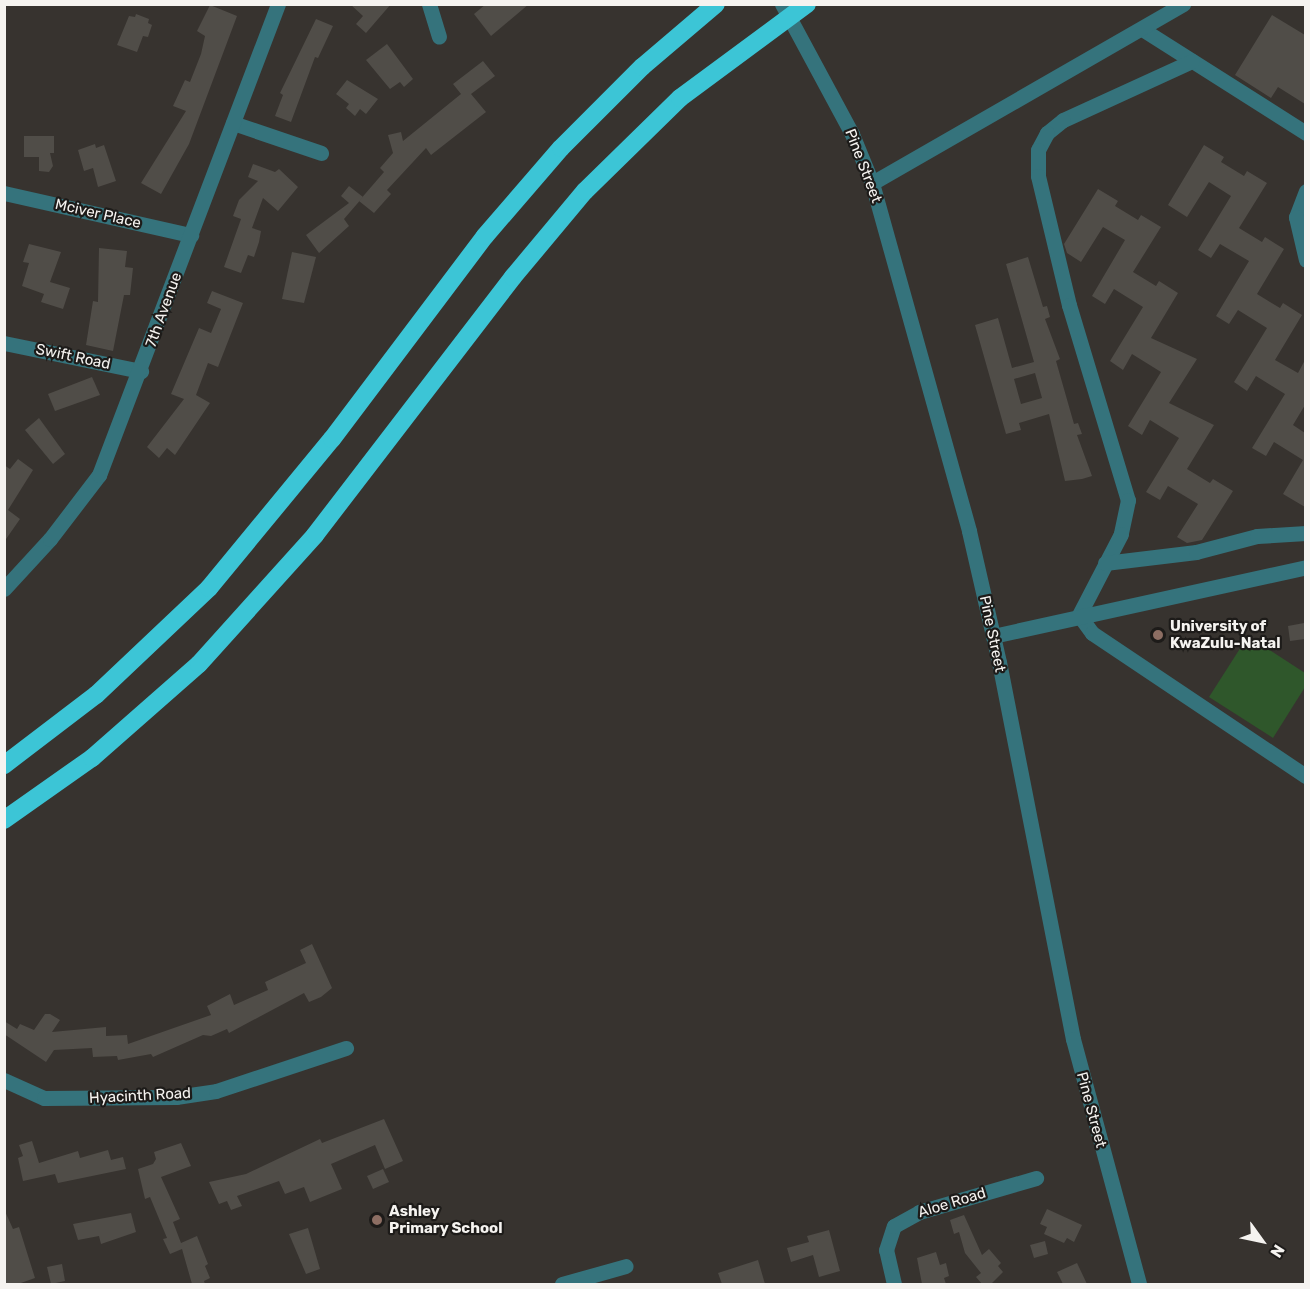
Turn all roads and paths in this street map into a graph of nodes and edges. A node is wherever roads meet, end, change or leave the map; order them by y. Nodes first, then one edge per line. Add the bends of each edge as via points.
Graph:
1 (278, 4) edge
2 (429, 4) edge
3 (716, 4) edge
4 (782, 4) edge
5 (807, 4) edge
6 (1183, 4) edge
7 (1142, 29) junction
8 (439, 36) dead end
9 (1192, 61) junction
10 (233, 123) junction
11 (1305, 133) edge
12 (321, 153) dead end
13 (872, 183) junction
14 (1305, 192) edge
15 (4, 193) edge
16 (191, 235) junction
17 (1305, 261) edge
18 (4, 343) edge
19 (141, 371) junction
20 (1305, 533) edge
21 (1105, 563) junction
22 (1305, 567) edge
23 (4, 589) edge
24 (1079, 615) junction
25 (993, 636) junction
26 (4, 765) edge
27 (1305, 776) edge
28 (4, 820) edge
29 (346, 1048) dead end
30 (4, 1080) edge
31 (1036, 1178) dead end
32 (626, 1266) dead end
33 (562, 1284) edge
34 (894, 1284) edge
35 (1139, 1284) edge

1 - 10 street, 7th Avenue
2 - 8 street
3 - 26 highway via 642,67 561,148 485,236 332,439 209,588 96,695
4 - 13 street, Pine Street via 852,134
5 - 28 highway via 680,98 585,191 513,277 315,535 199,664 92,758
6 - 7 street
7 - 9 street
7 - 13 street
9 - 11 street
9 - 21 street via 1063,120 1047,133 1038,150 1038,176 1069,305 1128,500 1121,534
10 - 12 street
10 - 16 street, 7th Avenue
13 - 25 street, Pine Street via 969,531
14 - 17 street via 1296,217
15 - 16 street, Mciver Place
16 - 19 street, 7th Avenue
18 - 19 street, Swift Road
19 - 23 street, 7th Avenue via 99,475 50,539
20 - 21 street via 1245,538 1196,552
21 - 24 street
22 - 24 street
24 - 25 street
24 - 27 street via 1092,633
25 - 35 street, Pine Street via 1073,1039
29 - 30 street, Hyacinth Road via 216,1090 176,1097 44,1098
31 - 34 street, Aloe Road via 918,1212 894,1226 885,1250
32 - 33 street

